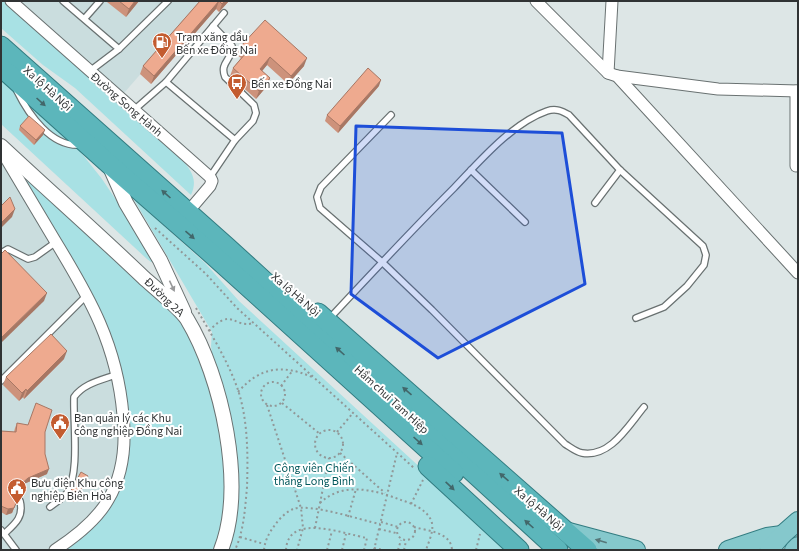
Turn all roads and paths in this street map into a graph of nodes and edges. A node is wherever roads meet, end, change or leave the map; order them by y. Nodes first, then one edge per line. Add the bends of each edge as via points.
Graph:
1 (11, 1) edge
2 (63, 1) edge
3 (100, 1) edge
4 (168, 1) edge
5 (536, 1) edge
6 (612, 1) edge
7 (224, 13) edge
8 (85, 18) junction
9 (213, 26) junction
10 (1, 46) edge
11 (119, 49) junction
12 (6, 72) edge
13 (90, 72) junction
14 (613, 74) junction
15 (166, 82) junction
16 (797, 91) edge
17 (134, 110) junction
18 (391, 115) dead end
19 (235, 140) junction
20 (1, 146) edge
21 (1, 150) edge
22 (109, 164) junction
23 (796, 166) dead end
24 (471, 170) junction
25 (620, 170) junction
26 (210, 177) junction
27 (595, 203) dead end
28 (187, 213) junction
29 (525, 222) dead end
30 (154, 227) dead end
31 (56, 242) junction
32 (220, 251) junction
33 (1, 254) edge
34 (382, 262) junction
35 (798, 273) edge
36 (88, 294) junction
37 (194, 305) dead end
38 (187, 318) junction
39 (636, 318) dead end
40 (327, 321) junction
41 (253, 322) junction
42 (209, 332) junction
43 (293, 370) junction
44 (118, 374) junction
45 (315, 379) junction
46 (1, 381) edge
47 (281, 386) junction
48 (238, 392) junction
49 (282, 403) junction
50 (267, 405) junction
51 (644, 407) dead end
52 (353, 413) junction
53 (337, 432) junction
54 (320, 434) junction
55 (340, 453) junction
56 (397, 453) junction
57 (328, 458) junction
58 (419, 472) dead end
59 (430, 482) dead end
60 (356, 489) junction
61 (387, 495) junction
62 (20, 501) dead end
63 (320, 504) junction
64 (411, 504) junction
65 (50, 507) dead end
66 (301, 508) junction
67 (319, 509) junction
68 (348, 517) junction
69 (798, 521) edge
70 (380, 523) junction
71 (398, 527) junction
72 (414, 527) junction
73 (303, 528) junction
74 (315, 528) junction
75 (379, 529) junction
76 (481, 529) dead end
77 (332, 531) junction
78 (565, 531) junction
79 (2, 532) edge
80 (431, 532) junction
81 (396, 533) junction
82 (346, 534) junction
83 (782, 534) junction
84 (240, 537) junction
85 (401, 540) junction
86 (406, 541) junction
87 (264, 544) junction
88 (798, 546) edge
89 (374, 549) edge
90 (16, 550) edge
91 (55, 550) edge
92 (221, 550) edge
93 (235, 550) edge
94 (264, 550) edge
95 (286, 550) edge
96 (297, 550) edge
97 (327, 550) edge
98 (342, 550) edge
99 (364, 550) edge
100 (384, 550) edge
101 (398, 550) edge
102 (404, 550) edge
103 (426, 550) edge
104 (452, 550) edge
105 (476, 550) edge
106 (519, 550) edge
107 (540, 550) edge
108 (558, 550) edge
109 (587, 550) edge
110 (636, 550) edge
111 (728, 550) edge
112 (769, 550) edge
113 (794, 550) edge

1 - 13 street, Đường Song Hành
2 - 8 lane
3 - 8 lane
4 - 11 lane
5 - 14 street
6 - 14 street
7 - 9 lane
8 - 11 lane
9 - 15 lane
9 - 19 lane via 232,46 230,56 224,64 225,77 254,105 256,113 253,121
28 -> 10 highway, Xa lộ Hà Nội
11 - 13 lane
12 - 22 highway, Xa lộ Hà Nội
13 - 17 street, Đường Song Hành
14 - 16 street via 718,89
14 - 35 street
15 - 17 lane
15 - 19 lane
16 - 23 street
17 - 26 street, Đường Song Hành
18 - 34 lane via 321,187 317,197 320,208 329,217
19 - 26 lane
20 - 38 street, Đường 2A
21 - 31 street
22 -> 32 highway, Xa lộ Hà Nội
22 -> 38 street via 126,203 160,260
24 - 25 lane via 503,138 549,110 559,110 570,115
24 - 29 lane
24 - 34 lane
25 - 27 lane
25 - 39 lane via 695,237 703,246 706,255 704,264 691,281 664,307
26 - 28 street via 210,186
28 - 32 highway, Xa lộ Hà Nội
30 - 41 path via 206,274 226,298
31 - 33 lane via 28,259 8,249
31 - 36 street
32 - 40 highway, Xa lộ Hà Nội via 256,258
32 -> 106 highway, Xa lộ Hà Nội via 219,271 238,292
32 -> 107 highway, Hầm chui Tam Hiệp
108 -> 32 highway, Hầm chui Tam Hiệp
34 - 40 lane
34 - 51 lane via 565,444 581,453 596,454 610,447
36 - 44 street
36 - 46 lane
37 - 42 path
38 - 92 street, Đường 2A via 212,372 227,433 232,498 229,525
78 -> 40 highway, Xa lộ Hà Nội
41 - 42 path via 244,324 226,319 220,321
41 - 45 path
42 - 48 path via 229,367
43 - 45 path
43 - 47 path
43 - 48 path via 259,374
44 - 65 lane via 89,384 80,389 74,397 75,466 67,492
44 - 91 street via 124,431 122,455 114,489 90,523
45 - 52 path
47 - 49 path via 285,396
47 - 50 path via 274,383 264,387 261,394
48 - 84 path via 245,426 247,460 246,502
49 - 50 path via 275,406
49 - 54 path
50 - 66 path
52 - 53 path
52 - 56 path
53 - 54 path via 328,430
53 - 55 path via 343,443
54 - 57 path via 316,442 317,450
55 - 57 path
55 - 61 path
56 - 58 path
56 - 61 path
57 - 63 path
59 - 64 path via 424,477
60 - 61 path via 373,490
60 - 63 path via 336,494
60 - 68 path
61 - 64 path
61 - 70 path
62 - 79 lane via 21,516
63 - 67 path
64 - 80 path via 430,518
66 - 67 path
66 - 73 path
66 - 87 path via 291,510 282,517
67 - 68 path
67 - 74 path
68 - 70 path
69 - 83 main road
70 - 71 path
70 - 75 path
71 - 72 path via 407,522
71 - 81 path
72 - 80 path
72 - 86 path via 414,536
73 - 74 path
73 - 95 path via 298,529 288,539
73 - 96 path
74 - 77 path
75 - 81 path
75 - 89 path
76 - 105 path
77 - 82 path
77 - 97 path
78 - 109 highway, Xa lộ Hà Nội
110 -> 78 main road
79 - 90 lane
80 - 103 path
80 - 104 path via 448,539
81 - 85 path
82 - 98 path
82 - 99 path via 367,538
83 - 111 main road
83 - 112 main road
84 - 87 path
84 - 93 path
85 - 86 path
85 - 101 path
86 - 102 path
87 - 94 path
88 - 113 main road
89 - 100 path

